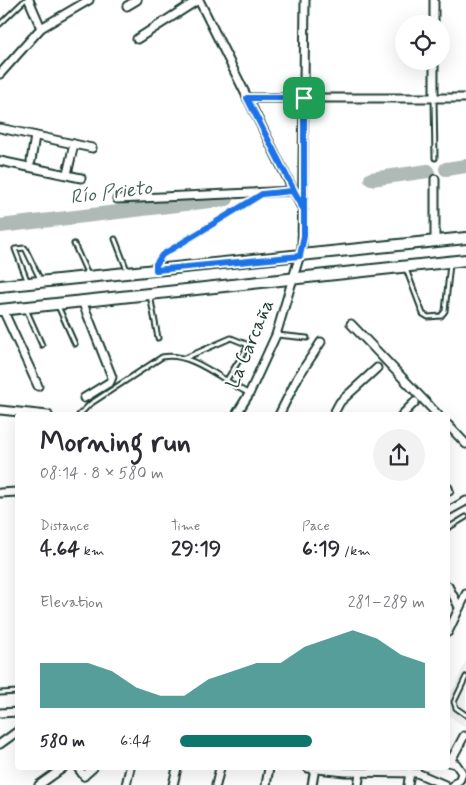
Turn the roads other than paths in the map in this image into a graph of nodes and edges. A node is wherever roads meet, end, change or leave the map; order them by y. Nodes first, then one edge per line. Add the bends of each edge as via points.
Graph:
1 (25, 0) edge
2 (29, 0) edge
3 (89, 0) edge
4 (137, 0) edge
5 (199, 0) edge
6 (305, 0) edge
7 (434, 0) edge
8 (127, 6) dead end
9 (434, 15) edge
10 (0, 24) edge
11 (41, 28) junction
12 (137, 39) dead end
13 (434, 70) edge
14 (0, 74) edge
15 (247, 98) junction
16 (304, 98) junction
17 (434, 98) junction
18 (466, 98) edge
19 (0, 128) edge
20 (35, 136) junction
21 (74, 144) junction
22 (92, 148) dead end
23 (435, 158) dead end
24 (0, 161) edge
25 (31, 161) dead end
26 (67, 174) junction
27 (81, 178) dead end
28 (435, 179) dead end
29 (292, 191) junction
30 (262, 194) junction
31 (117, 199) dead end
32 (304, 210) junction
33 (466, 238) edge
34 (114, 239) dead end
35 (435, 241) junction
36 (74, 244) dead end
37 (300, 256) junction
38 (466, 260) edge
39 (450, 262) junction
40 (405, 266) junction
41 (156, 270) junction
42 (128, 273) junction
43 (89, 277) junction
44 (293, 277) junction
45 (41, 282) junction
46 (28, 283) junction
47 (0, 286) edge
48 (149, 294) junction
49 (82, 301) junction
50 (57, 304) junction
51 (26, 307) junction
52 (1, 310) edge
53 (351, 324) dead end
54 (276, 335) junction
55 (158, 338) dead end
56 (307, 338) dead end
57 (321, 342) dead end
58 (75, 344) dead end
59 (42, 345) dead end
60 (184, 358) junction
61 (376, 368) dead end
62 (226, 381) junction
63 (38, 386) dead end
64 (249, 394) junction
65 (84, 398) dead end
66 (415, 402) dead end
67 (0, 410) edge
68 (19, 412) edge
69 (82, 412) edge
70 (238, 412) edge
71 (280, 412) edge
72 (335, 412) edge
73 (405, 412) edge
74 (435, 412) edge
75 (450, 427) edge
76 (466, 444) edge
77 (15, 492) edge
78 (0, 493) edge
79 (466, 501) edge
80 (450, 511) edge
81 (466, 517) edge
82 (450, 527) edge
83 (450, 590) edge
84 (466, 594) edge
85 (459, 606) junction
86 (450, 627) edge
87 (466, 677) edge
88 (15, 692) edge
89 (0, 693) edge
90 (15, 712) edge
91 (0, 713) edge
92 (466, 715) edge
93 (15, 733) edge
94 (464, 736) dead end
95 (0, 744) edge
96 (450, 760) edge
97 (450, 762) edge
98 (60, 770) edge
99 (80, 770) edge
100 (91, 770) edge
101 (130, 770) edge
102 (177, 770) edge
103 (220, 770) edge
104 (269, 770) edge
105 (312, 770) edge
106 (331, 770) edge
107 (410, 772) junction
108 (360, 773) junction
109 (84, 776) junction
110 (39, 785) edge
111 (81, 785) edge
112 (126, 785) edge
113 (173, 785) edge
114 (216, 785) edge
115 (266, 785) edge
116 (312, 785) edge
117 (358, 785) edge
118 (408, 785) edge
119 (445, 785) edge
120 (454, 785) edge

1 - 10 lane
2 - 11 street
3 - 11 street
4 - 8 street
5 - 12 street
5 - 15 street
6 - 16 street, La Carcaña
7 - 9 street
11 - 14 street
13 - 17 street
15 - 16 street
15 - 29 street
16 - 17 street
16 - 32 street, La Carcaña
17 - 18 street
17 - 23 lane
19 - 20 street
20 - 21 street
20 - 25 street
21 - 22 street
21 - 26 street
24 - 26 street
26 - 27 street
28 - 35 street
29 - 30 street
29 - 32 street
30 - 31 street
30 - 41 lane via 162,255
32 - 37 street, La Carcaña
33 - 35 main road
34 - 42 lane
35 - 37 main road
36 - 43 lane
37 - 41 main road
37 - 44 street, La Carcaña
38 - 39 main road
39 - 40 main road
39 - 40 lane via 442,316 423,314
40 - 44 main road
41 - 42 main road
42 - 43 main road
43 - 45 main road
44 - 48 main road
44 - 54 street, La Carcaña
45 - 46 main road
45 - 46 lane via 25,248 15,249
46 - 47 main road
48 - 49 main road
48 - 55 lane
49 - 50 main road
49 - 65 street via 112,377 110,382
50 - 51 main road
50 - 58 lane
51 - 52 main road
51 - 59 lane
52 - 63 street
53 - 74 street
54 - 56 lane
54 - 64 street, La Carcaña
57 - 71 street
60 - 62 lane
60 - 62 lane via 231,338 246,344 247,348
60 - 69 lane via 162,357
61 - 72 street via 340,402
62 - 64 lane
64 - 70 street, La Carcaña
66 - 73 street
67 - 68 street
75 - 76 street
77 - 78 street
79 - 80 street
81 - 82 lane
83 - 85 street
84 - 85 street
85 - 86 street
87 - 92 lane via 454,702 456,708
88 - 89 lane
90 - 91 street
93 - 95 street
94 - 96 street
97 - 120 street via 456,764 462,773
98 - 110 street
99 - 109 street
100 - 109 street
101 - 112 street
102 - 113 street
103 - 114 street
104 - 115 street
105 - 116 street
106 - 108 street
107 - 108 street
107 - 118 street
107 - 119 street
108 - 117 street
109 - 111 street

